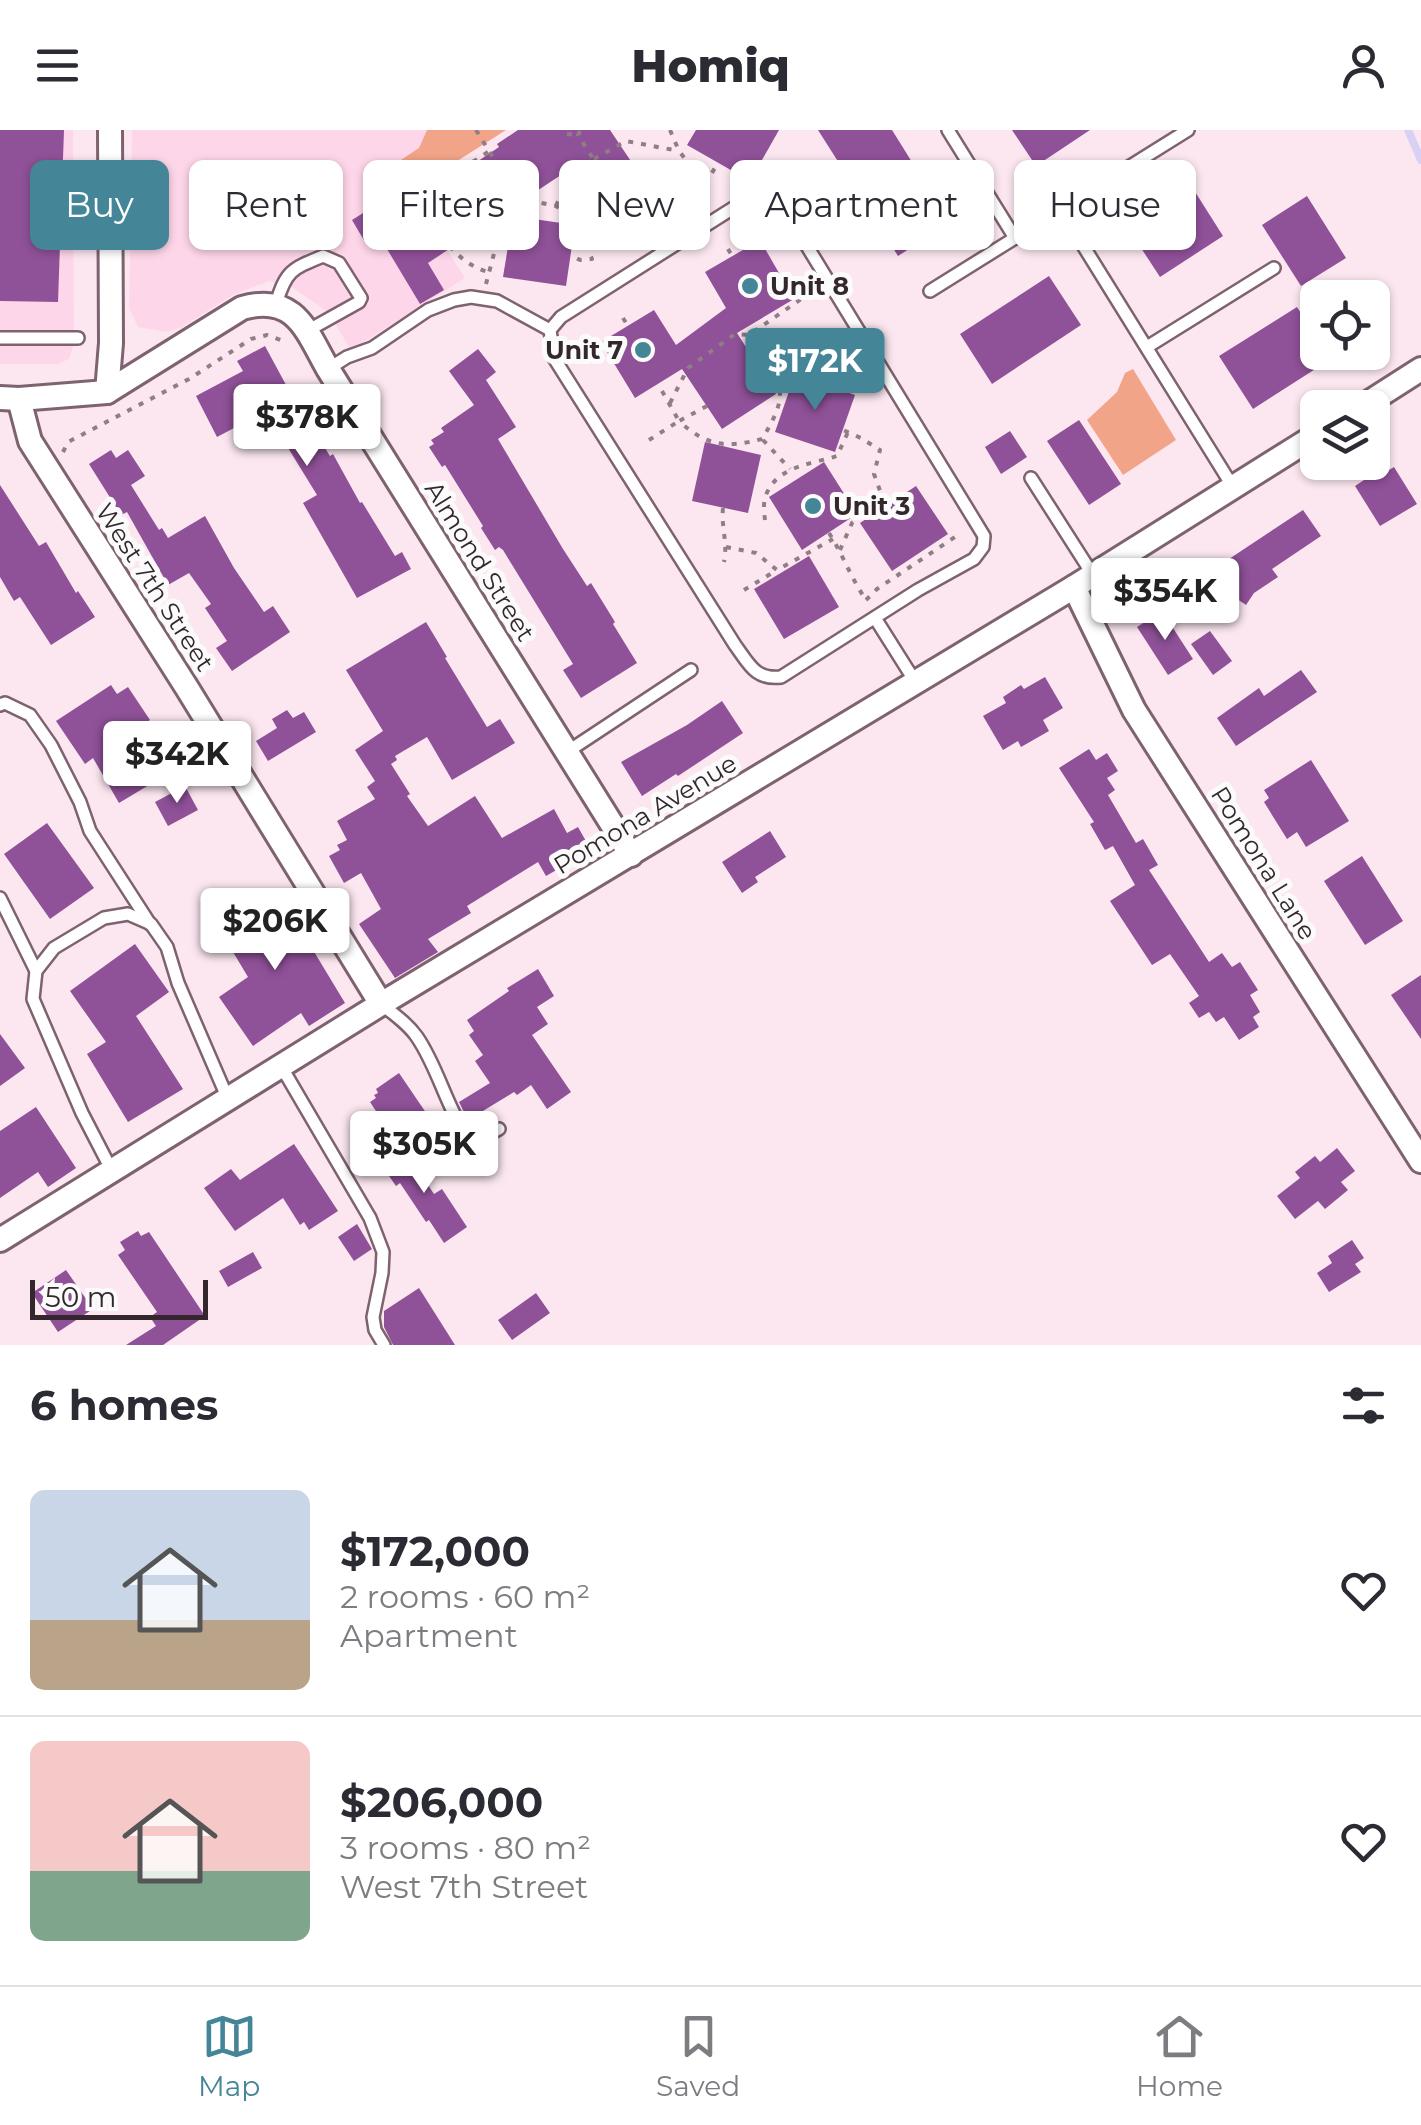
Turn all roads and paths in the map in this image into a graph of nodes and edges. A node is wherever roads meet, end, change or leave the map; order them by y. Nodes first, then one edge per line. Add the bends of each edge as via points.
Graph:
1 (110, 130) edge
2 (476, 130) edge
3 (670, 130) edge
4 (948, 130) edge
5 (1188, 130) edge
6 (580, 133) edge
7 (567, 134) dead end
8 (679, 151) junction
9 (488, 152) junction
10 (493, 160) edge
11 (594, 160) joint
12 (1140, 160) edge
13 (718, 163) dead end
14 (559, 199) edge
15 (539, 202) edge
16 (556, 206) junction
17 (1014, 236) edge
18 (1014, 239) edge
19 (728, 249) dead end
20 (495, 250) edge
21 (1086, 250) edge
22 (570, 256) dead end
23 (732, 256) dead end
24 (1274, 268) dead end
25 (488, 272) junction
26 (930, 291) dead end
27 (804, 297) dead end
28 (484, 299) junction
29 (276, 304) junction
30 (622, 318) dead end
31 (628, 326) dead end
32 (550, 330) junction
33 (307, 332) junction
34 (749, 335) junction
35 (0, 338) edge
36 (78, 338) dead end
37 (288, 348) dead end
38 (1147, 348) junction
39 (1421, 369) edge
40 (328, 370) junction
41 (658, 384) dead end
42 (1388, 390) edge
43 (106, 392) junction
44 (10, 398) edge
45 (670, 403) junction
46 (707, 406) dead end
47 (680, 421) junction
48 (762, 439) junction
49 (649, 440) dead end
50 (1300, 445) edge
51 (63, 452) dead end
52 (790, 469) junction
53 (1031, 478) dead end
54 (1233, 487) junction
55 (724, 508) dead end
56 (764, 520) dead end
57 (828, 533) dead end
58 (956, 537) dead end
59 (833, 539) junction
60 (726, 547) junction
61 (840, 550) junction
62 (724, 562) dead end
63 (777, 570) junction
64 (1083, 581) junction
65 (744, 590) dead end
66 (875, 618) junction
67 (690, 670) dead end
68 (916, 683) junction
69 (0, 706) edge
70 (566, 752) junction
71 (631, 855) junction
72 (0, 898) edge
73 (151, 924) junction
74 (36, 971) junction
75 (382, 1004) junction
76 (281, 1066) junction
77 (228, 1098) junction
78 (499, 1129) dead end
79 (1421, 1162) edge
80 (112, 1171) junction
81 (0, 1240) edge
82 (384, 1345) edge

1 - 43 street via 112,342
2 - 9 path
3 - 8 path
4 - 17 lane
5 - 12 lane
6 - 7 path
6 - 11 path
8 - 11 path via 626,141
8 - 13 path via 705,184
9 - 10 path
9 - 25 path via 417,198 457,256
14 - 16 path
15 - 16 path
16 - 22 path via 575,221 592,259
18 - 26 lane
19 - 23 path
20 - 25 path
21 - 38 lane
24 - 38 lane
25 - 28 path
27 - 34 path
28 - 32 lane
28 - 40 lane via 428,310
29 - 33 street, Almond Street
29 - 33 lane via 283,280 302,264 323,256 339,262 361,298
29 - 43 street via 242,308
30 - 31 path
32 - 66 lane via 554,358 754,670 781,677
32 - 66 lane via 561,316 738,205 772,204 788,216 984,536 974,559
33 - 40 street, Almond Street
34 - 45 path via 734,334 688,368
34 - 48 path via 782,389
35 - 36 lane
37 - 51 path via 267,335 250,339 68,442
38 - 54 lane
39 - 42 street
40 - 70 street, Almond Street
41 - 45 path
43 - 44 street
44 - 75 street, West 7th Street via 34,448
45 - 47 path
46 - 47 path
47 - 48 path via 718,443
47 - 49 path
48 - 52 path
50 - 54 street, Pomona Avenue
52 - 56 path via 765,496
52 - 61 path via 837,456 845,431 880,450 874,474 883,498 858,516
53 - 64 lane
54 - 64 street, Pomona Avenue
55 - 60 path
57 - 59 path
58 - 61 path via 866,600
59 - 61 path
59 - 63 path
60 - 62 path
60 - 63 path via 756,553
63 - 65 path
64 - 68 street, Pomona Avenue
64 - 79 street, Pomona Lane via 1134,710
66 - 68 lane
67 - 70 lane
68 - 71 street, Pomona Avenue
69 - 73 lane via 5,702 30,715 51,745 90,830
70 - 71 street, Almond Street
71 - 75 street, Pomona Avenue
72 - 74 lane
73 - 74 lane via 128,914 104,918 54,948
73 - 77 lane via 167,947
74 - 80 lane via 33,1000
75 - 76 street, Pomona Avenue
75 - 78 lane via 416,1036 469,1138
76 - 77 street, Pomona Avenue
76 - 82 lane via 370,1218 382,1252 373,1317
77 - 80 street, Pomona Avenue
80 - 81 street, Pomona Avenue

